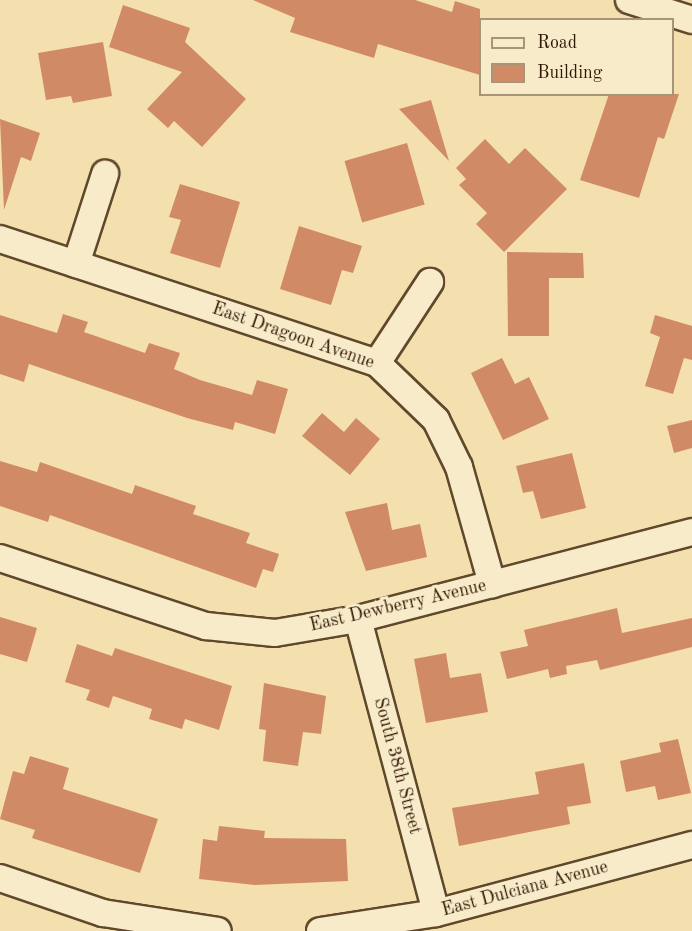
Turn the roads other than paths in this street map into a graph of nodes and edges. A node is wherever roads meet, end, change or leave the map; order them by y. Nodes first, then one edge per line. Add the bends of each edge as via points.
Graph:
1 (629, 0) edge
2 (692, 20) edge
3 (105, 174) dead end
4 (0, 239) edge
5 (76, 264) junction
6 (430, 282) dead end
7 (377, 363) junction
8 (692, 532) edge
9 (0, 558) edge
10 (492, 584) junction
11 (358, 619) junction
12 (692, 845) edge
13 (0, 878) edge
14 (436, 913) junction
15 (218, 931) edge
16 (320, 931) edge

1 - 2 street
3 - 5 street
4 - 5 street, East Dragoon Avenue
5 - 7 street, East Dragoon Avenue
6 - 7 street
7 - 10 street, East Dragoon Avenue via 436,420 459,467
8 - 10 street, East Dewberry Avenue
9 - 11 street, East Dewberry Avenue via 224,629 274,633
10 - 11 street, East Dewberry Avenue
11 - 14 street, South 38th Street
12 - 14 street, East Dulciana Avenue
13 - 15 street via 103,913
14 - 16 street, East Dulciana Avenue

